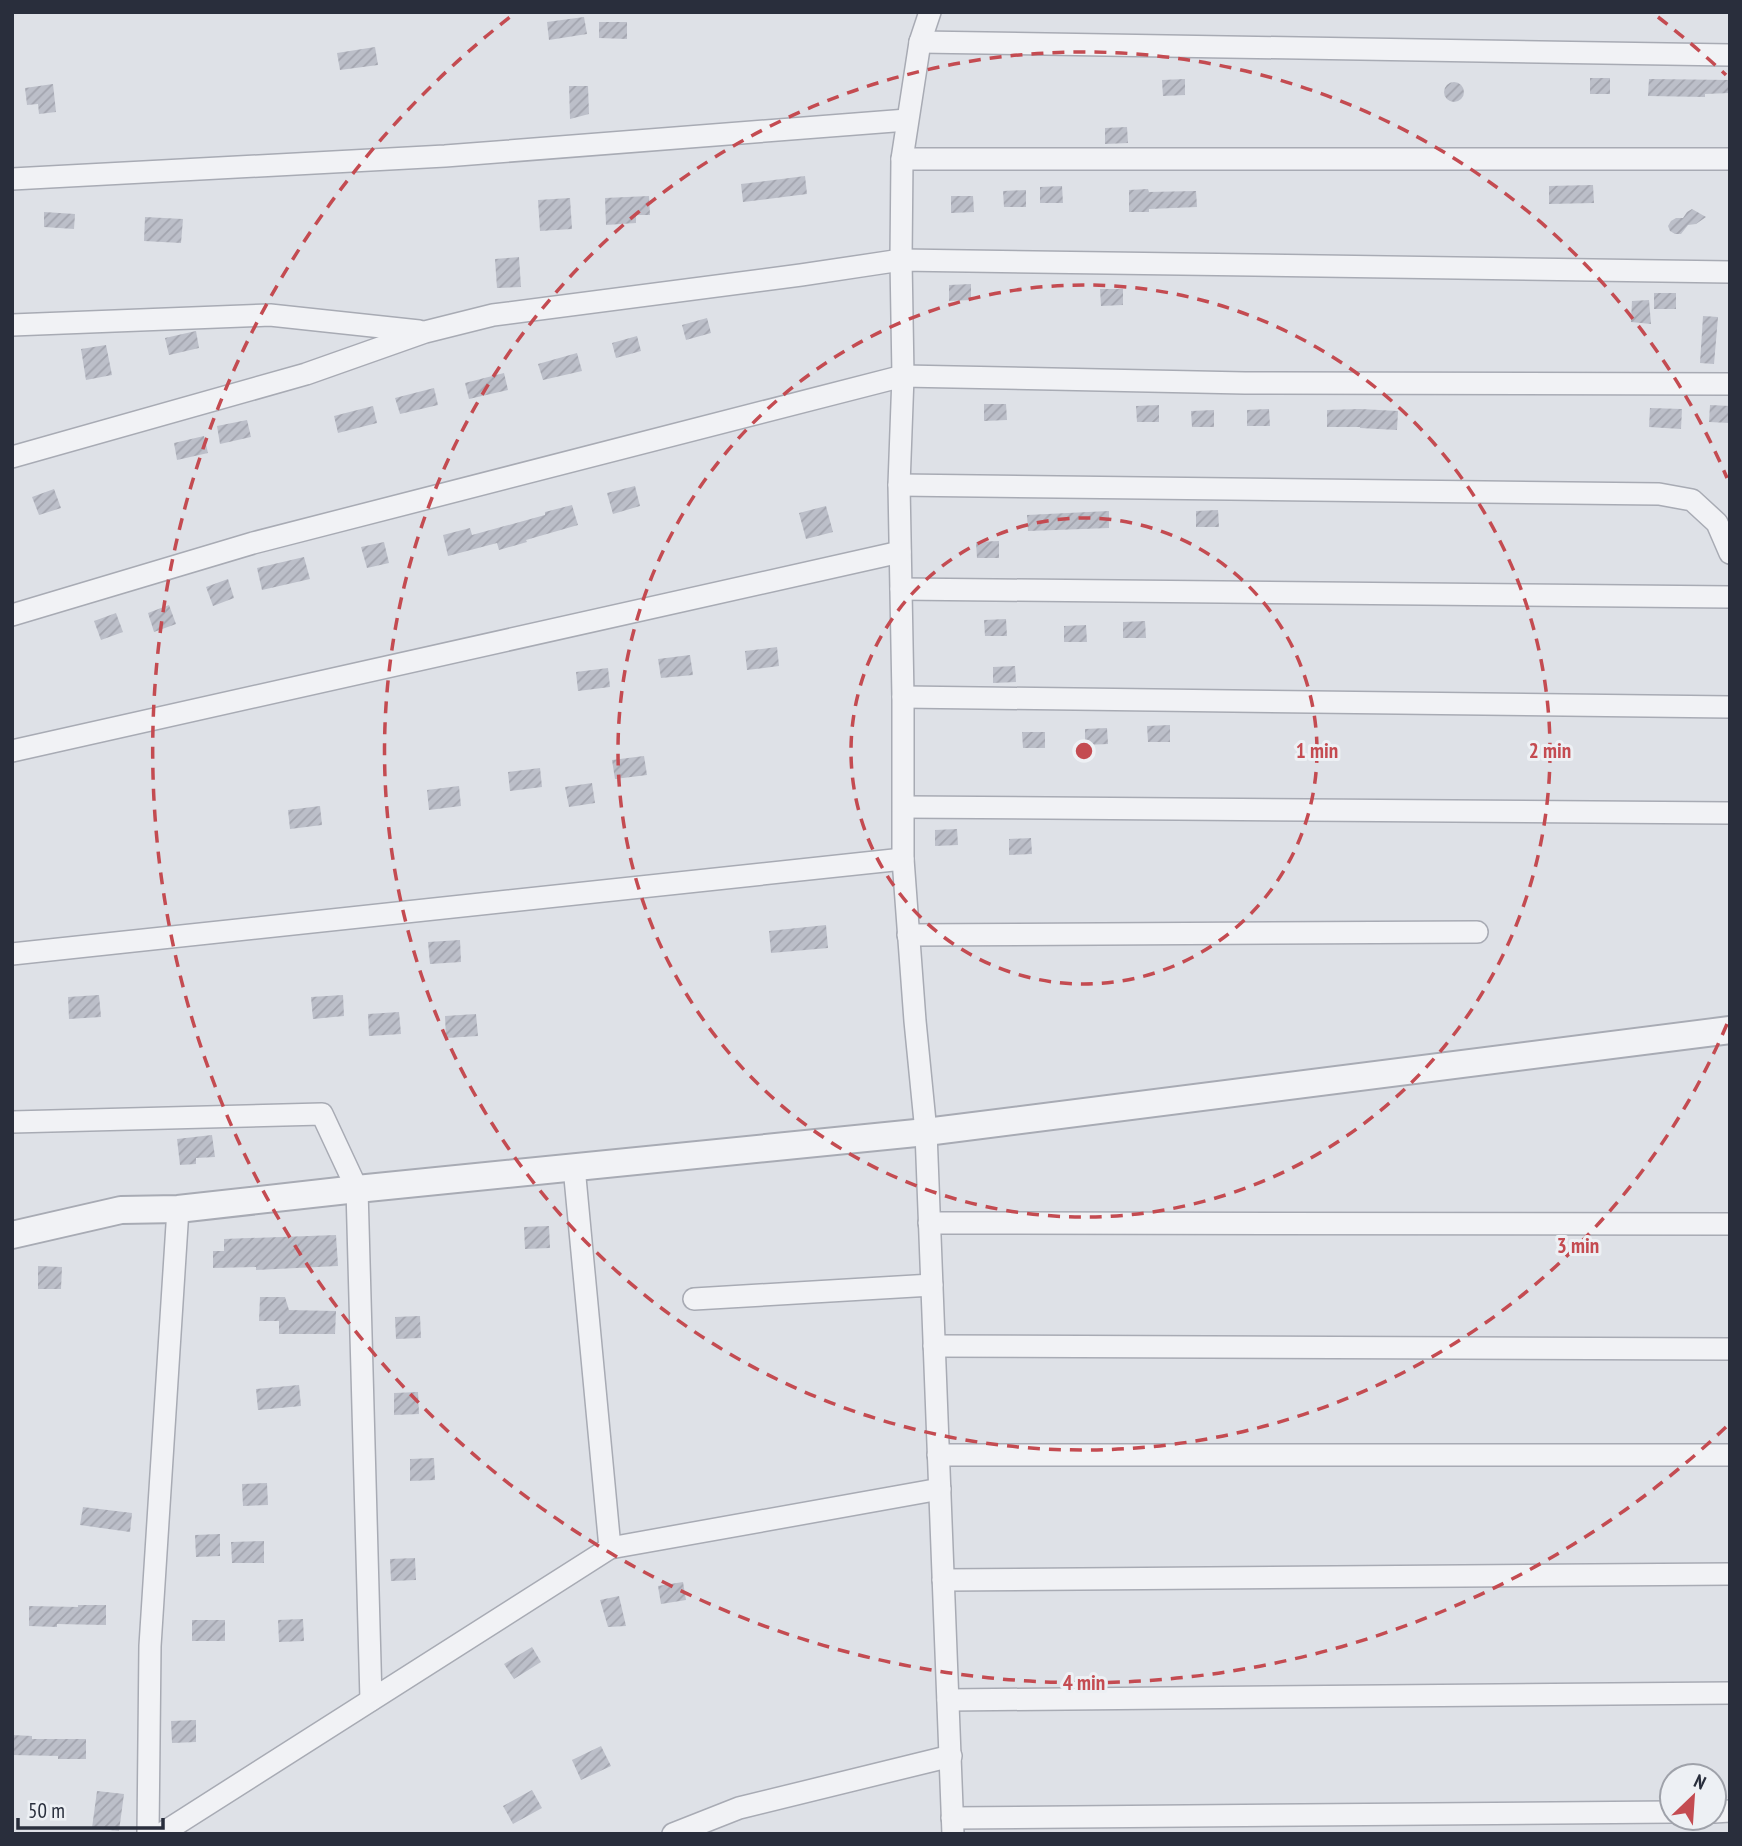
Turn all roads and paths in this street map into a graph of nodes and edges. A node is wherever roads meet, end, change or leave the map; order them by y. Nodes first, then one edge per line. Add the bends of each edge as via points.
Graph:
1 (930, 12) edge
2 (920, 42) junction
3 (1730, 55) edge
4 (907, 120) junction
5 (902, 159) junction
6 (1730, 159) edge
7 (12, 178) edge
8 (901, 260) junction
9 (1730, 272) edge
10 (12, 325) edge
11 (425, 332) junction
12 (903, 376) junction
13 (1730, 384) edge
14 (12, 457) edge
15 (899, 485) junction
16 (900, 552) junction
17 (1730, 553) edge
18 (901, 589) junction
19 (1730, 597) edge
20 (12, 615) edge
21 (903, 697) junction
22 (1730, 707) edge
23 (12, 751) edge
24 (904, 807) junction
25 (1730, 813) edge
26 (903, 859) junction
27 (1477, 932) dead end
28 (908, 935) junction
29 (12, 954) edge
30 (1730, 1030) edge
31 (12, 1122) edge
32 (926, 1132) junction
33 (574, 1167) junction
34 (357, 1189) junction
35 (178, 1209) junction
36 (929, 1223) junction
37 (1730, 1224) edge
38 (12, 1235) edge
39 (932, 1285) junction
40 (694, 1299) dead end
41 (934, 1346) junction
42 (1730, 1349) edge
43 (938, 1455) junction
44 (1730, 1455) edge
45 (940, 1489) junction
46 (610, 1548) junction
47 (1730, 1574) edge
48 (943, 1580) junction
49 (1730, 1693) edge
50 (371, 1700) junction
51 (948, 1700) junction
52 (951, 1756) junction
53 (1658, 1812) edge
54 (953, 1826) edge
55 (148, 1834) edge
56 (161, 1834) edge
57 (673, 1834) edge

1 - 2 street
2 - 3 street
2 - 4 street
4 - 5 street
4 - 7 street via 444,156
5 - 6 street
5 - 8 street
8 - 9 street
8 - 11 street via 493,315
8 - 12 street
10 - 11 street via 270,315
11 - 14 street via 306,374
12 - 13 street via 1245,383
12 - 15 street
12 - 20 street via 253,543
15 - 16 street
15 - 17 street via 1659,494 1692,500 1717,523
16 - 18 street
16 - 23 street
18 - 19 street
18 - 21 street
21 - 22 street
21 - 24 street
24 - 25 street
24 - 26 street
26 - 28 street
26 - 29 street
27 - 28 street
28 - 32 street
30 - 32 street
31 - 34 street via 322,1114
32 - 33 street
32 - 36 street
33 - 34 street
33 - 46 street
34 - 35 street
34 - 50 street
35 - 38 street via 121,1210
35 - 55 street via 150,1646
36 - 37 street
36 - 39 street
39 - 40 street
39 - 41 street
41 - 42 street
41 - 43 street
43 - 44 street
43 - 45 street
45 - 46 street
45 - 48 street
46 - 50 street
47 - 48 street
48 - 51 street
49 - 51 street
50 - 56 street
51 - 52 street
52 - 54 street
52 - 57 street via 739,1808
53 - 54 street

